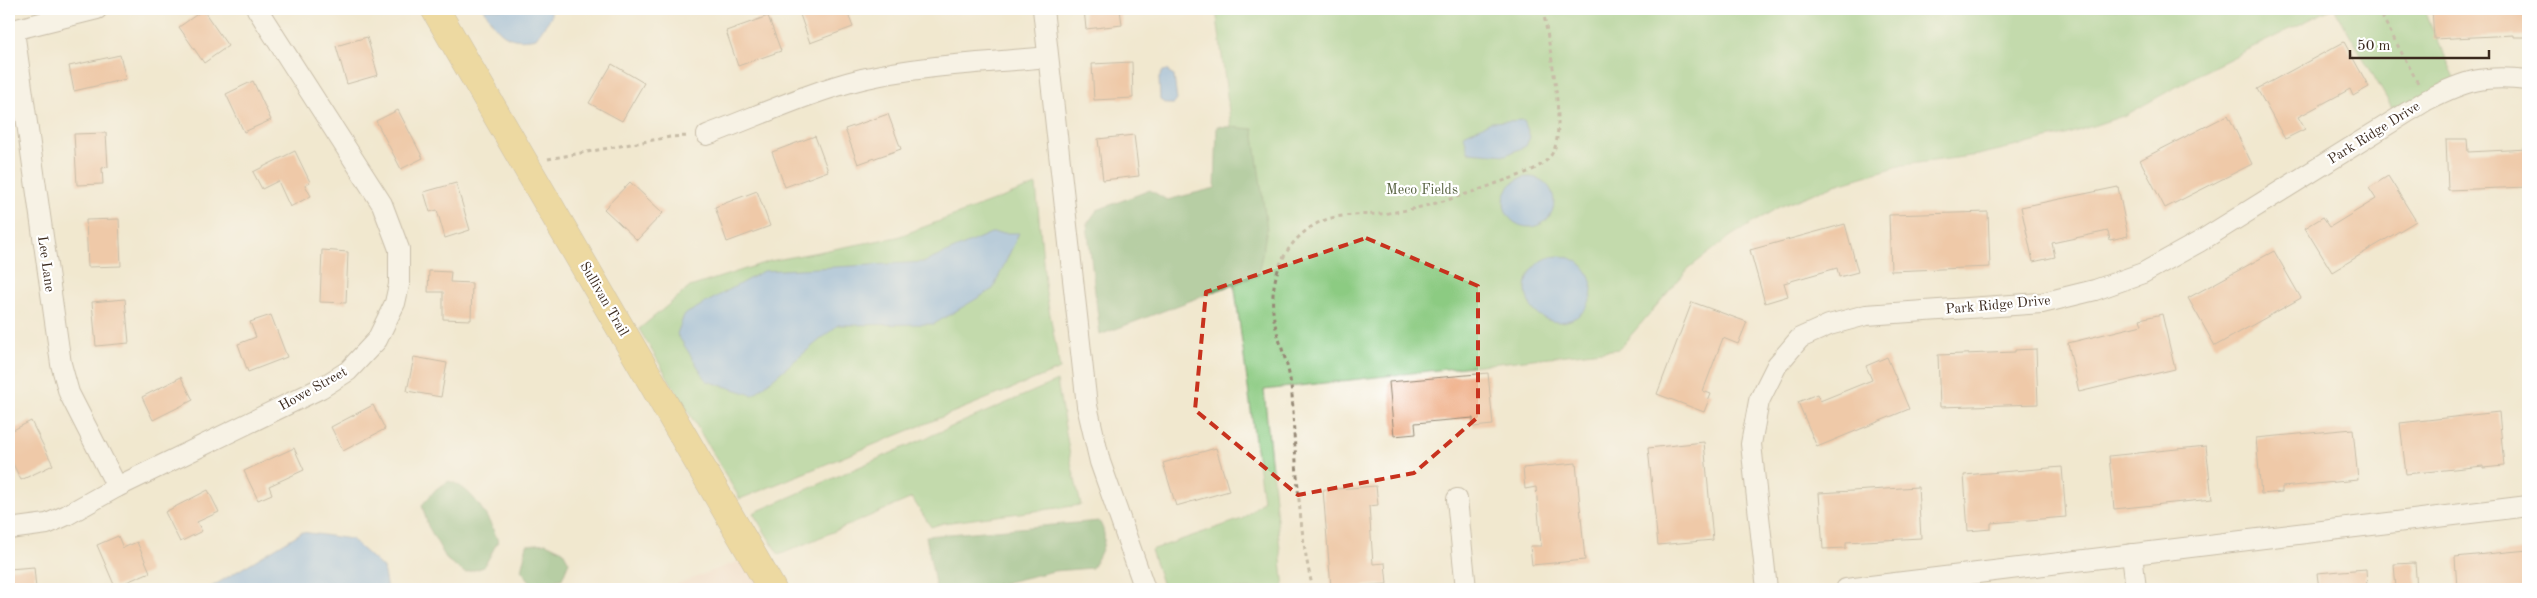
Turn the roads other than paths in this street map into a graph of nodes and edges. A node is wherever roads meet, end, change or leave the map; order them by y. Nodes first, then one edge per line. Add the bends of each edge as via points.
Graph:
1 (97, 9) edge
2 (257, 9) edge
3 (435, 9) edge
4 (1043, 9) edge
5 (12, 31) edge
6 (1048, 57) junction
7 (2528, 80) edge
8 (707, 135) road end
9 (117, 487) junction
10 (1457, 498) dead end
11 (2528, 506) edge
12 (9, 529) edge
13 (2132, 554) junction
14 (772, 589) edge
15 (1146, 589) edge
16 (1466, 589) edge
17 (1767, 589) edge
18 (1846, 589) edge
19 (2136, 589) edge

1 - 5 street
2 - 9 street, Howe Street via 382,204 399,249 399,285 395,303 377,340 348,371 321,388
3 - 14 main road, Sullivan Trail
4 - 6 street
5 - 9 street, Lee Lane via 61,364 69,393
6 - 8 street via 863,79 836,86
6 - 15 street via 1087,406 1100,462
7 - 17 street, Park Ridge Drive via 2498,76 2458,84 2426,100 2143,274 2042,303 1866,315 1829,325 1800,338 1777,365 1759,401 1751,444
9 - 12 street, Howe Street via 47,524
10 - 16 street
11 - 13 street
13 - 18 street
13 - 19 street

